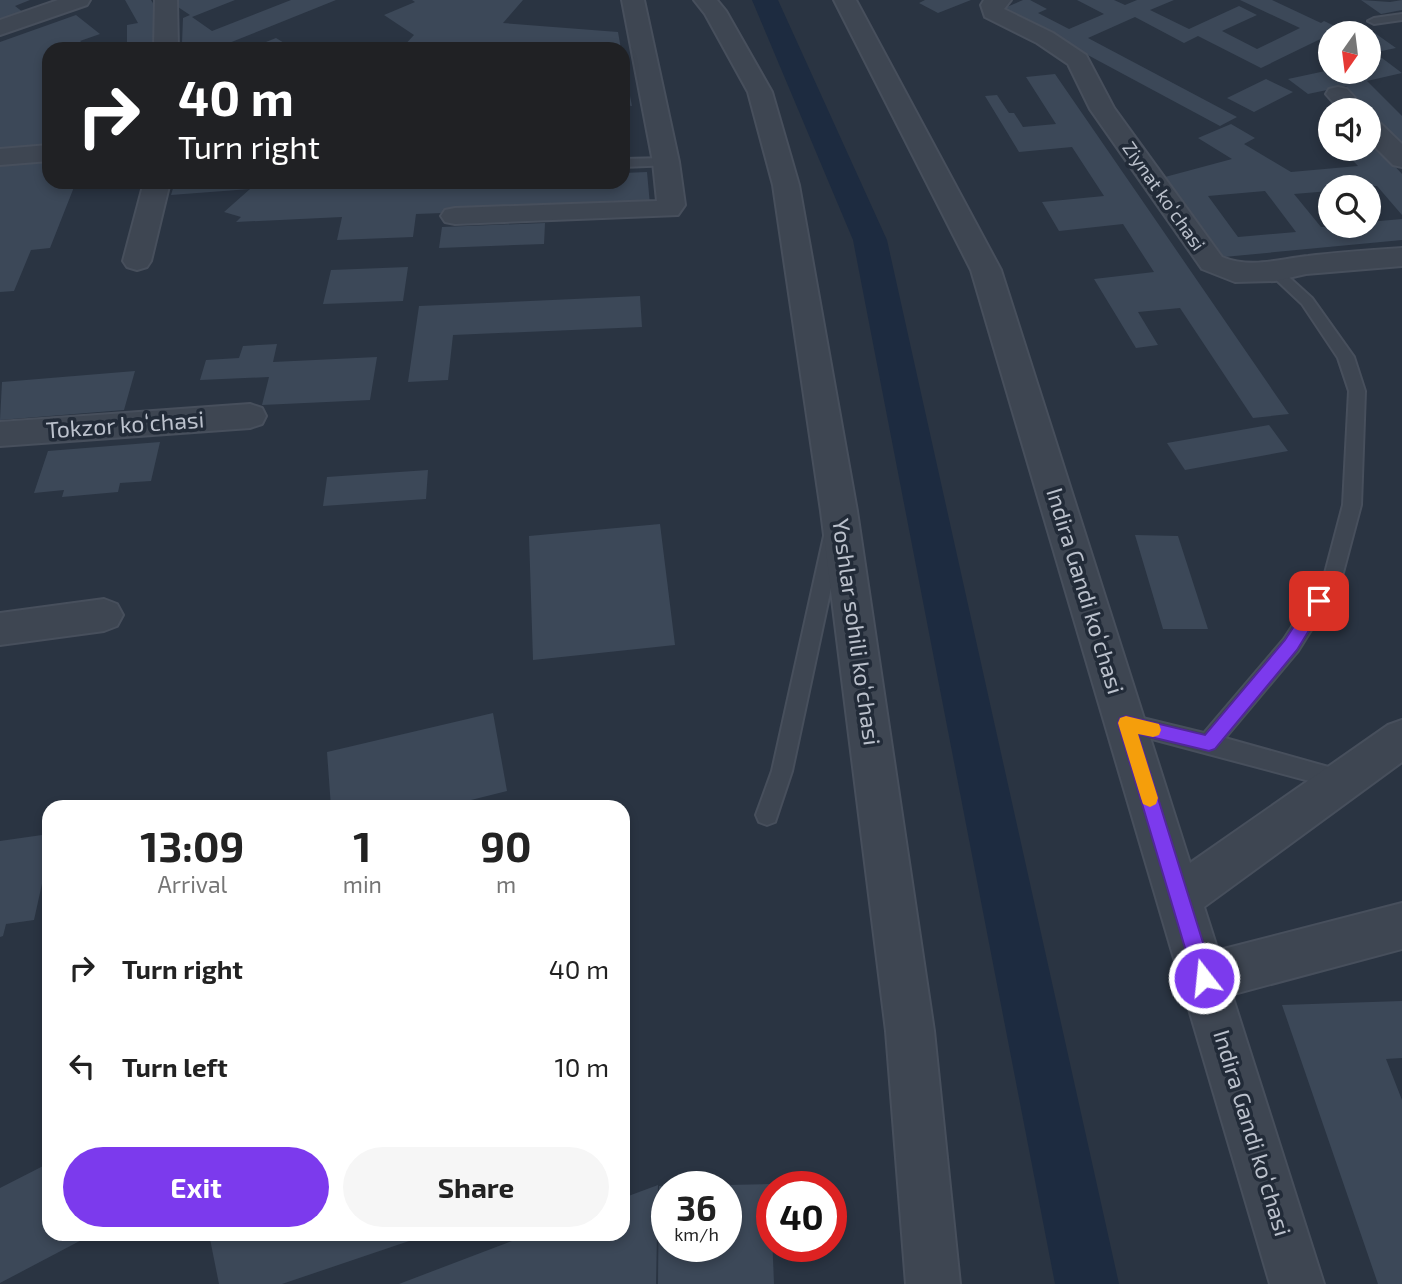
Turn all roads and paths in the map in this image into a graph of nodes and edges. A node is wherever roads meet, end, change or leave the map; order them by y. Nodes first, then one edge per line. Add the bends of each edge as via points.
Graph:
1 (79, 0) edge
2 (166, 0) edge
3 (633, 0) edge
4 (705, 0) edge
5 (845, 0) edge
6 (1000, 0) edge
7 (1402, 17) edge
8 (1374, 21) dead end
9 (0, 28) edge
10 (166, 42) edge
11 (1381, 138) edge
12 (42, 154) edge
13 (0, 157) edge
14 (1402, 159) edge
15 (666, 162) junction
16 (630, 163) edge
17 (155, 189) edge
18 (455, 216) dead end
19 (1402, 257) edge
20 (137, 261) dead end
21 (1275, 272) junction
22 (250, 416) dead end
23 (0, 434) edge
24 (839, 511) junction
25 (104, 615) dead end
26 (0, 629) edge
27 (1126, 723) junction
28 (1402, 738) edge
29 (1209, 743) junction
30 (1344, 780) junction
31 (767, 815) dead end
32 (1180, 898) junction
33 (1402, 926) edge
34 (1204, 978) junction
35 (933, 1284) edge
36 (1297, 1284) edge

1 - 9 street
2 - 10 street
3 - 15 street
4 - 24 street, Yoshlar sohili koʻchasi via 761,92 786,185
5 - 27 street, Indira Gandi koʻchasi via 986,270
6 - 21 street, Ziynat koʻchasi via 992,5 993,12 1078,60 1102,109 1212,263 1235,274
7 - 8 lane
11 - 14 street
12 - 13 street
15 - 16 lane
15 - 18 street via 668,209
17 - 20 street
19 - 21 street, Ziynat koʻchasi
21 - 29 lane via 1307,301 1346,357 1357,391 1352,505 1333,579 1291,645
22 - 23 street, Tokzor koʻchasi
24 - 31 lane via 782,771
24 - 35 street, Yoshlar sohili koʻchasi via 910,1031
25 - 26 street
27 - 29 lane
27 - 32 street, Indira Gandi koʻchasi
28 - 30 street
29 - 30 lane
30 - 32 street
32 - 34 street, Indira Gandi koʻchasi
33 - 34 street
34 - 36 street, Indira Gandi koʻchasi

